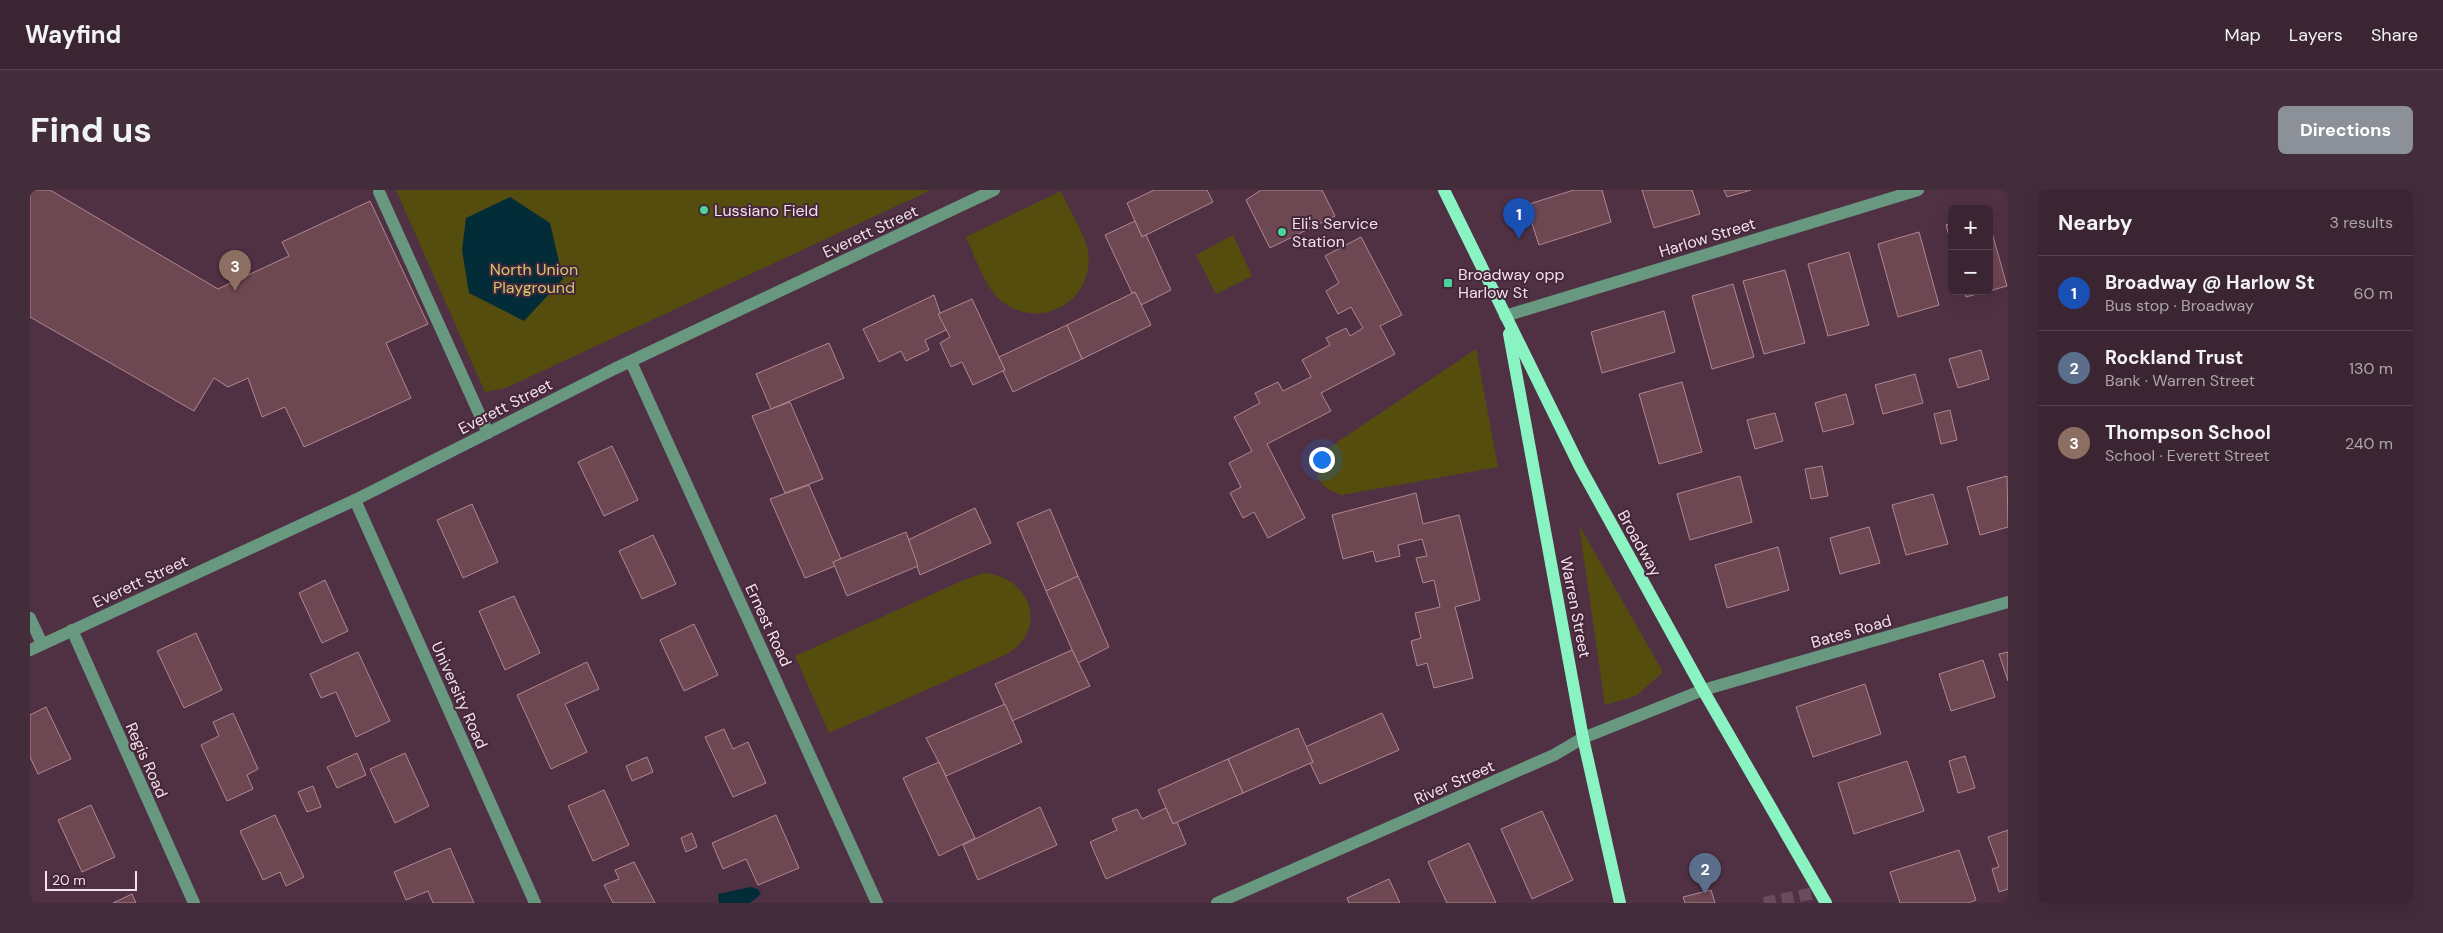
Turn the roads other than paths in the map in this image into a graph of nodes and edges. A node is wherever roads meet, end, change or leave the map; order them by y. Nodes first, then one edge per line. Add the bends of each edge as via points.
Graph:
1 (994, 190) edge
2 (1444, 190) edge
3 (1918, 190) edge
4 (379, 192) dead end
5 (1505, 316) junction
6 (631, 362) junction
7 (488, 433) junction
8 (355, 500) junction
9 (2008, 602) edge
10 (30, 618) edge
11 (72, 630) junction
12 (42, 644) junction
13 (30, 650) edge
14 (1703, 690) junction
15 (1584, 738) junction
16 (194, 903) edge
17 (535, 903) edge
18 (877, 903) edge
19 (1217, 903) edge
20 (1620, 903) edge
21 (1826, 903) edge

1 - 6 street, Everett Street
2 - 5 main road, Broadway
3 - 5 street, Harlow Street
4 - 7 street
5 - 14 main road, Broadway via 1580,467
5 - 15 main road, Warren Street
6 - 7 street, Everett Street
6 - 18 street, Ernest Road
7 - 8 street, Everett Street
8 - 11 street, Everett Street
8 - 17 street, University Road
9 - 14 street, Bates Road
10 - 12 street
11 - 12 street, Everett Street
11 - 16 street, Regis Road
12 - 13 street, Everett Street
14 - 15 street, River Street
14 - 21 main road, Broadway
15 - 19 street, River Street via 1545,759
15 - 20 main road, Warren Street

